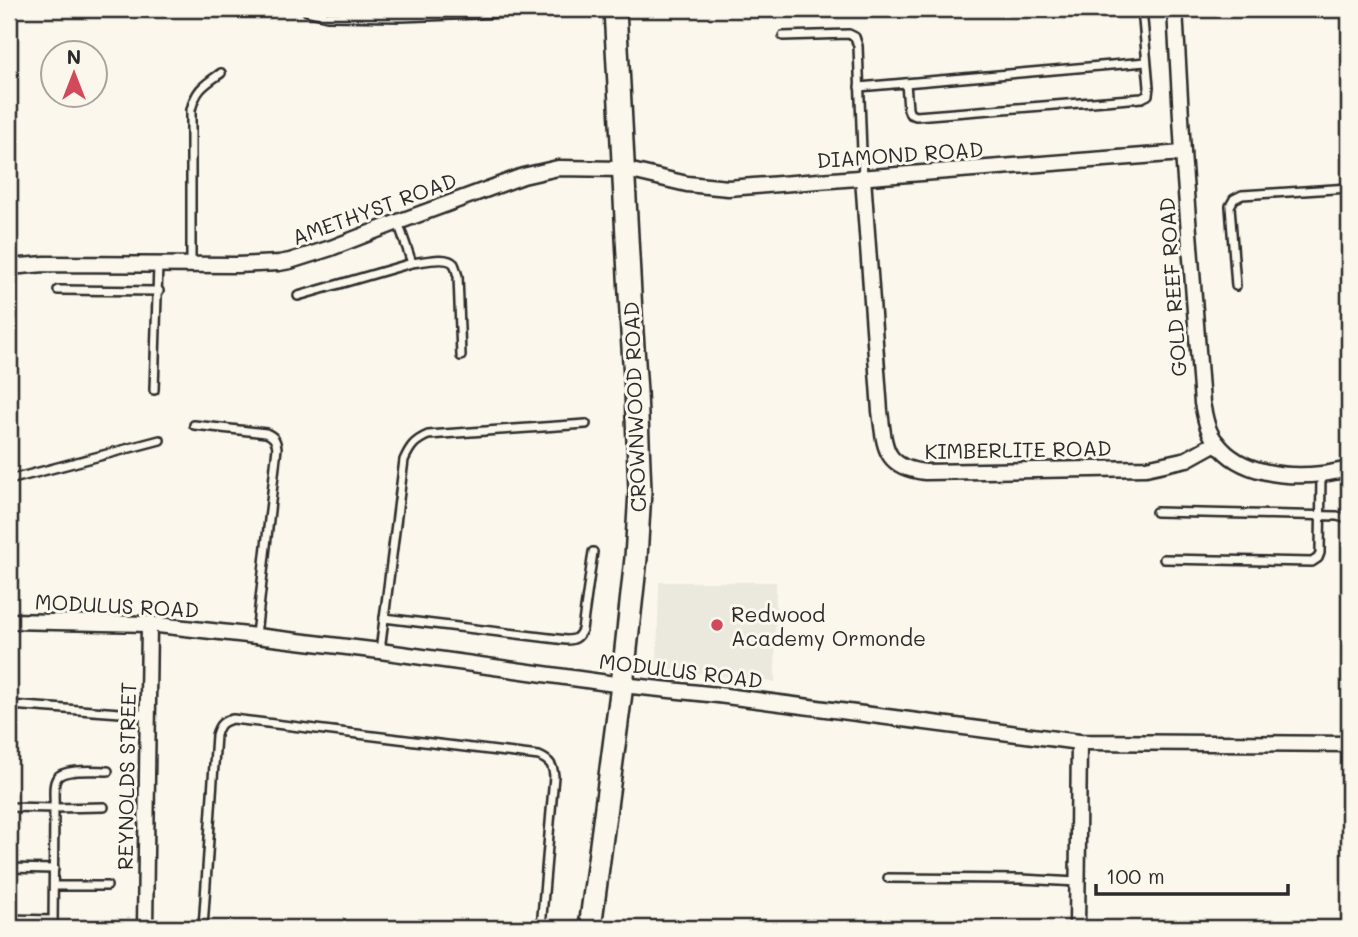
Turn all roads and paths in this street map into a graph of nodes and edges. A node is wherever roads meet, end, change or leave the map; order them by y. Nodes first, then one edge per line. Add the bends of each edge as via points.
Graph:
1 (305, 9) edge
2 (615, 9) edge
3 (1142, 9) edge
4 (1175, 9) edge
5 (582, 10) edge
6 (783, 36) dead end
7 (1146, 62) junction
8 (220, 73) dead end
9 (906, 83) junction
10 (859, 87) junction
11 (1183, 153) junction
12 (623, 169) junction
13 (863, 178) junction
14 (1349, 188) edge
15 (398, 222) junction
16 (412, 263) junction
17 (158, 265) junction
18 (191, 265) junction
19 (9, 267) edge
20 (1236, 286) dead end
21 (58, 290) dead end
22 (159, 291) junction
23 (298, 296) dead end
24 (461, 356) dead end
25 (154, 390) dead end
26 (586, 424) dead end
27 (194, 425) dead end
28 (160, 440) dead end
29 (1216, 443) junction
30 (1349, 470) edge
31 (1322, 474) junction
32 (9, 480) edge
33 (1349, 481) edge
34 (1156, 512) dead end
35 (1321, 515) junction
36 (1349, 519) edge
37 (593, 552) dead end
38 (1164, 559) dead end
39 (384, 618) junction
40 (9, 621) edge
41 (149, 624) junction
42 (256, 636) junction
43 (380, 651) junction
44 (622, 685) junction
45 (10, 705) edge
46 (148, 715) junction
47 (1079, 742) junction
48 (1349, 744) edge
49 (108, 771) dead end
50 (9, 807) edge
51 (104, 807) dead end
52 (54, 808) junction
53 (9, 868) edge
54 (54, 869) junction
55 (888, 878) dead end
56 (1077, 881) junction
57 (54, 886) junction
58 (107, 886) dead end
59 (9, 919) edge
60 (53, 924) edge
61 (145, 928) edge
62 (203, 928) edge
63 (541, 928) edge
64 (590, 928) edge
65 (1077, 928) edge

1 - 5 lane via 327,16
2 - 5 lane
2 - 12 main road, CROWNWOOD ROAD
3 - 7 lane
4 - 11 street, GOLD REEF ROAD
6 - 10 lane via 855,37
7 - 9 lane
7 - 9 lane via 1149,87 1142,98 916,116 908,109
8 - 18 lane via 194,97 191,110
9 - 10 lane
10 - 13 lane
11 - 13 street, DIAMOND ROAD
11 - 29 street, GOLD REEF ROAD via 1202,403
12 - 13 street, DIAMOND ROAD via 728,188
12 - 15 street, AMETHYST ROAD via 544,170
12 - 44 main road, CROWNWOOD ROAD via 640,491
13 - 29 street, KIMBERLITE ROAD via 880,411 884,443 896,463 925,472 1146,468 1187,459
14 - 20 lane via 1234,199 1230,206
15 - 16 lane
15 - 18 street, AMETHYST ROAD via 290,261
16 - 23 lane
16 - 24 lane via 443,259 455,265
17 - 18 street, AMETHYST ROAD
17 - 19 street, AMETHYST ROAD
17 - 22 lane
21 - 22 lane
22 - 25 lane
26 - 39 lane via 428,435 416,440 404,460
27 - 42 lane via 266,433 276,440
28 - 32 lane
29 - 31 street via 1231,457 1266,472
30 - 31 street
31 - 33 street
31 - 35 lane
34 - 35 lane
35 - 36 lane
35 - 38 lane via 1320,553 1312,562
37 - 39 lane via 582,630 574,640
39 - 43 lane
40 - 41 street, MODULUS ROAD
41 - 42 street, MODULUS ROAD
41 - 46 street, REYNOLDS STREET
42 - 43 street, MODULUS ROAD
43 - 44 street, MODULUS ROAD
44 - 47 street, MODULUS ROAD
44 - 64 main road, CROWNWOOD ROAD
45 - 46 lane
46 - 61 street, REYNOLDS STREET
47 - 48 street, MODULUS ROAD
47 - 56 street
49 - 52 lane via 59,775
50 - 52 lane
51 - 52 lane
52 - 54 lane
53 - 54 lane
54 - 57 lane
55 - 56 lane
56 - 65 street
57 - 58 lane
57 - 60 lane
59 - 60 lane
62 - 63 lane via 216,735 224,721 233,719 549,760 554,776

